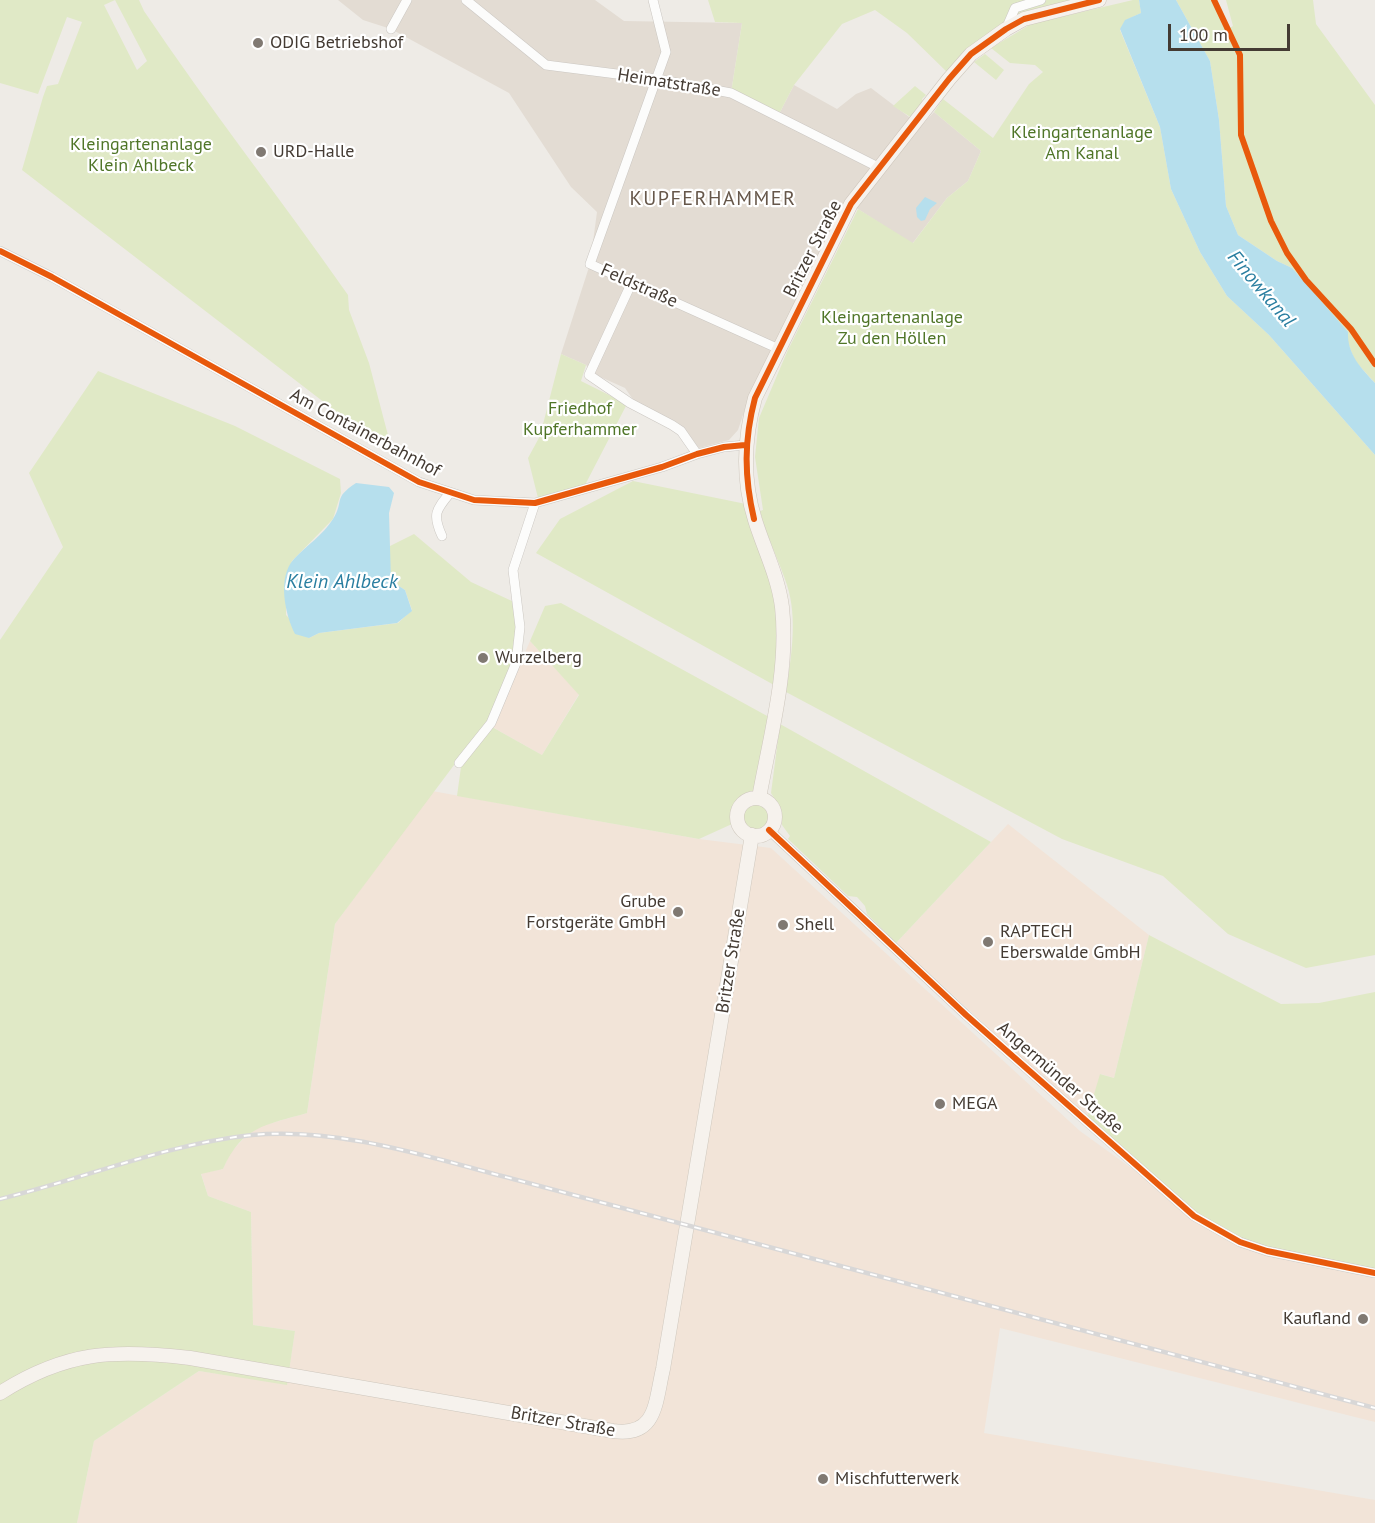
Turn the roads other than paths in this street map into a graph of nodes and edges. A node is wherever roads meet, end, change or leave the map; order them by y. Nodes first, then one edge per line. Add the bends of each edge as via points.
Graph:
1 (407, 0) edge
2 (466, 0) edge
3 (653, 0) edge
4 (1041, 0) edge
5 (1099, 0) edge
6 (391, 28) dead end
7 (1006, 29) junction
8 (656, 79) junction
9 (878, 167) junction
10 (0, 251) edge
11 (632, 282) junction
12 (779, 349) junction
13 (746, 445) junction
14 (697, 454) junction
15 (450, 493) junction
16 (535, 503) junction
17 (442, 536) dead end
18 (459, 763) dead end
19 (759, 798) junction
20 (769, 830) junction
21 (752, 835) junction
22 (1375, 1273) edge
23 (0, 1393) edge

1 - 6 street
2 - 8 street, Heimatstraße via 546,65
3 - 8 street, Feldstraße via 666,52
4 - 7 street via 1015,8
5 - 7 main road, Britzer Straße via 1024,19
7 - 9 main road, Britzer Straße via 971,54
8 - 9 street, Heimatstraße via 731,93
8 - 11 street, Feldstraße via 590,264
9 - 12 main road, Britzer Straße via 850,204
10 - 15 street, Am Containerbahnhof via 419,482
11 - 12 street, Feldstraße
11 - 14 street via 589,375 681,430
12 - 13 main road, Britzer Straße via 755,398
13 - 14 street, Am Containerbahnhof
13 - 19 main road, Britzer Straße via 751,504 779,590 783,630 779,682
14 - 16 street, Am Containerbahnhof
15 - 16 street, Am Containerbahnhof via 488,502
15 - 17 street via 436,510 436,524
16 - 18 street via 513,570 520,627 516,663 491,723
19 - 20 main road via 773,808 775,820
19 - 21 main road via 745,802 737,815 742,829
20 - 21 main road
20 - 22 street, Angermünder Straße via 966,1015 1194,1216 1240,1242 1267,1251
21 - 23 main road, Britzer Straße via 663,1369 652,1417 646,1425 637,1431 612,1431 148,1353 102,1353 60,1363

